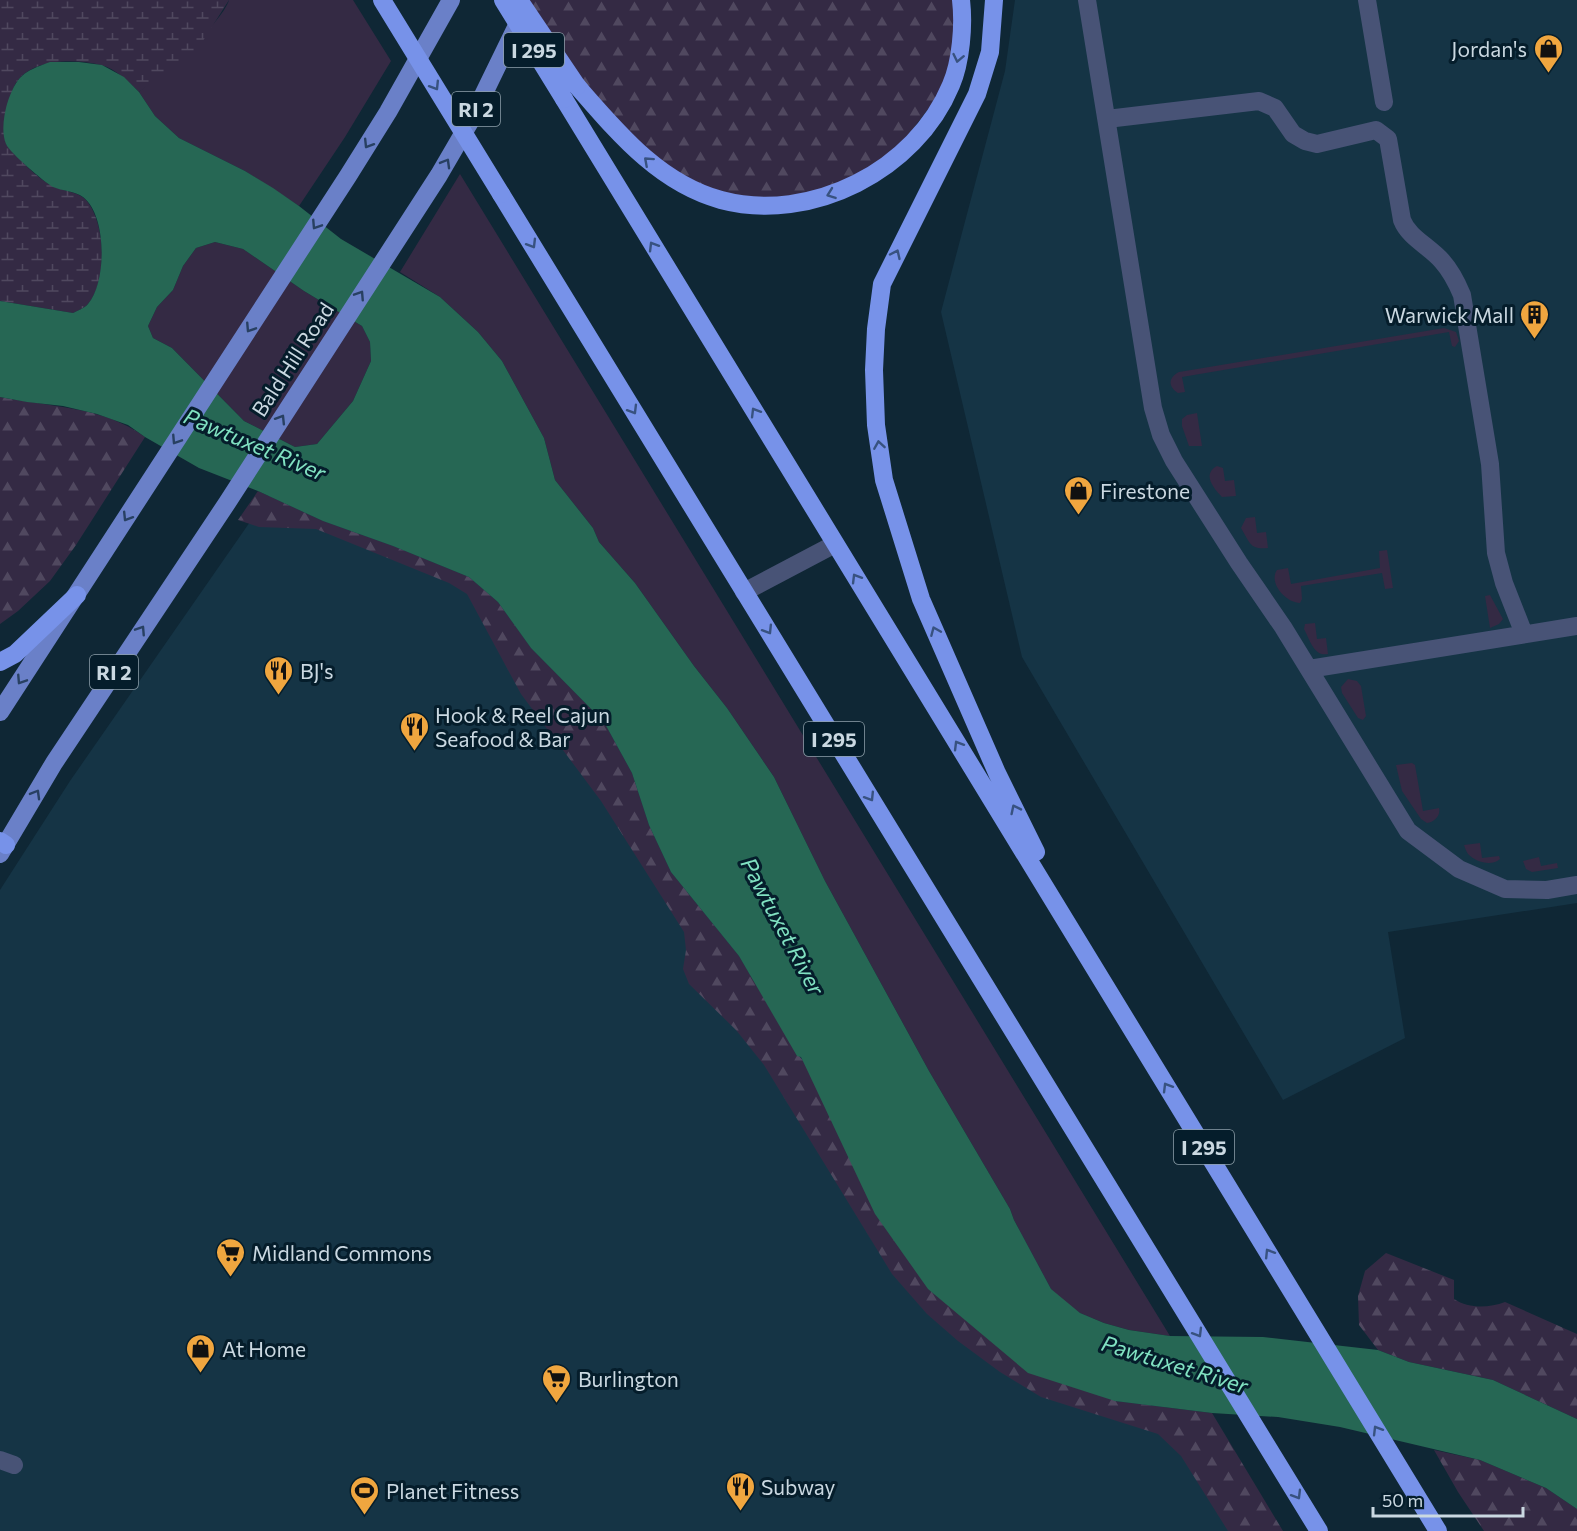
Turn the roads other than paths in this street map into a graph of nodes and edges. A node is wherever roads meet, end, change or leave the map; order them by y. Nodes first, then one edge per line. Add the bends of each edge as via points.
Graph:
1 (382, 0) edge
2 (451, 0) edge
3 (503, 0) edge
4 (519, 0) edge
5 (528, 0) edge
6 (961, 0) edge
7 (993, 0) edge
8 (1087, 0) edge
9 (1367, 0) edge
10 (570, 93) junction
11 (1384, 102) dead end
12 (1107, 120) junction
13 (835, 544) junction
14 (744, 592) junction
15 (77, 595) junction
16 (1577, 626) edge
17 (1524, 634) junction
18 (0, 662) edge
19 (1309, 669) junction
20 (0, 712) edge
21 (2, 847) edge
22 (1577, 885) edge
23 (1109, 992) junction
24 (1319, 1531) edge
25 (1440, 1531) edge

1 -> 14 highway, I 295, bridge
2 -> 15 main road via 348,176
3 - 10 highway, I 295, bridge
4 - 10 highway, bridge
21 -> 5 main road, Bald Hill Road / RI 2 via 439,175 471,120
6 -> 10 highway via 963,16 952,84 935,116 912,144 885,167 824,197 756,205 722,200 690,188 659,170 606,120
23 -> 7 highway via 1018,816 921,600 884,480 876,425 874,370 882,284 976,94 990,52
8 - 12 street
9 - 11 street
13 -> 10 highway, I 295
12 - 17 street via 1259,101 1275,108 1293,134 1305,141 1317,144 1376,130 1388,139 1407,232 1442,261 1462,295 1490,464 1496,553
12 - 19 street via 1153,408 1161,435
13 - 14 street
23 -> 13 highway, I 295
14 -> 24 highway, I 295
15 - 18 highway via 15,654
15 -> 20 main road
16 - 17 street
17 - 19 street
19 - 22 street via 1408,831 1459,869 1504,889 1547,890
25 -> 23 highway, I 295

